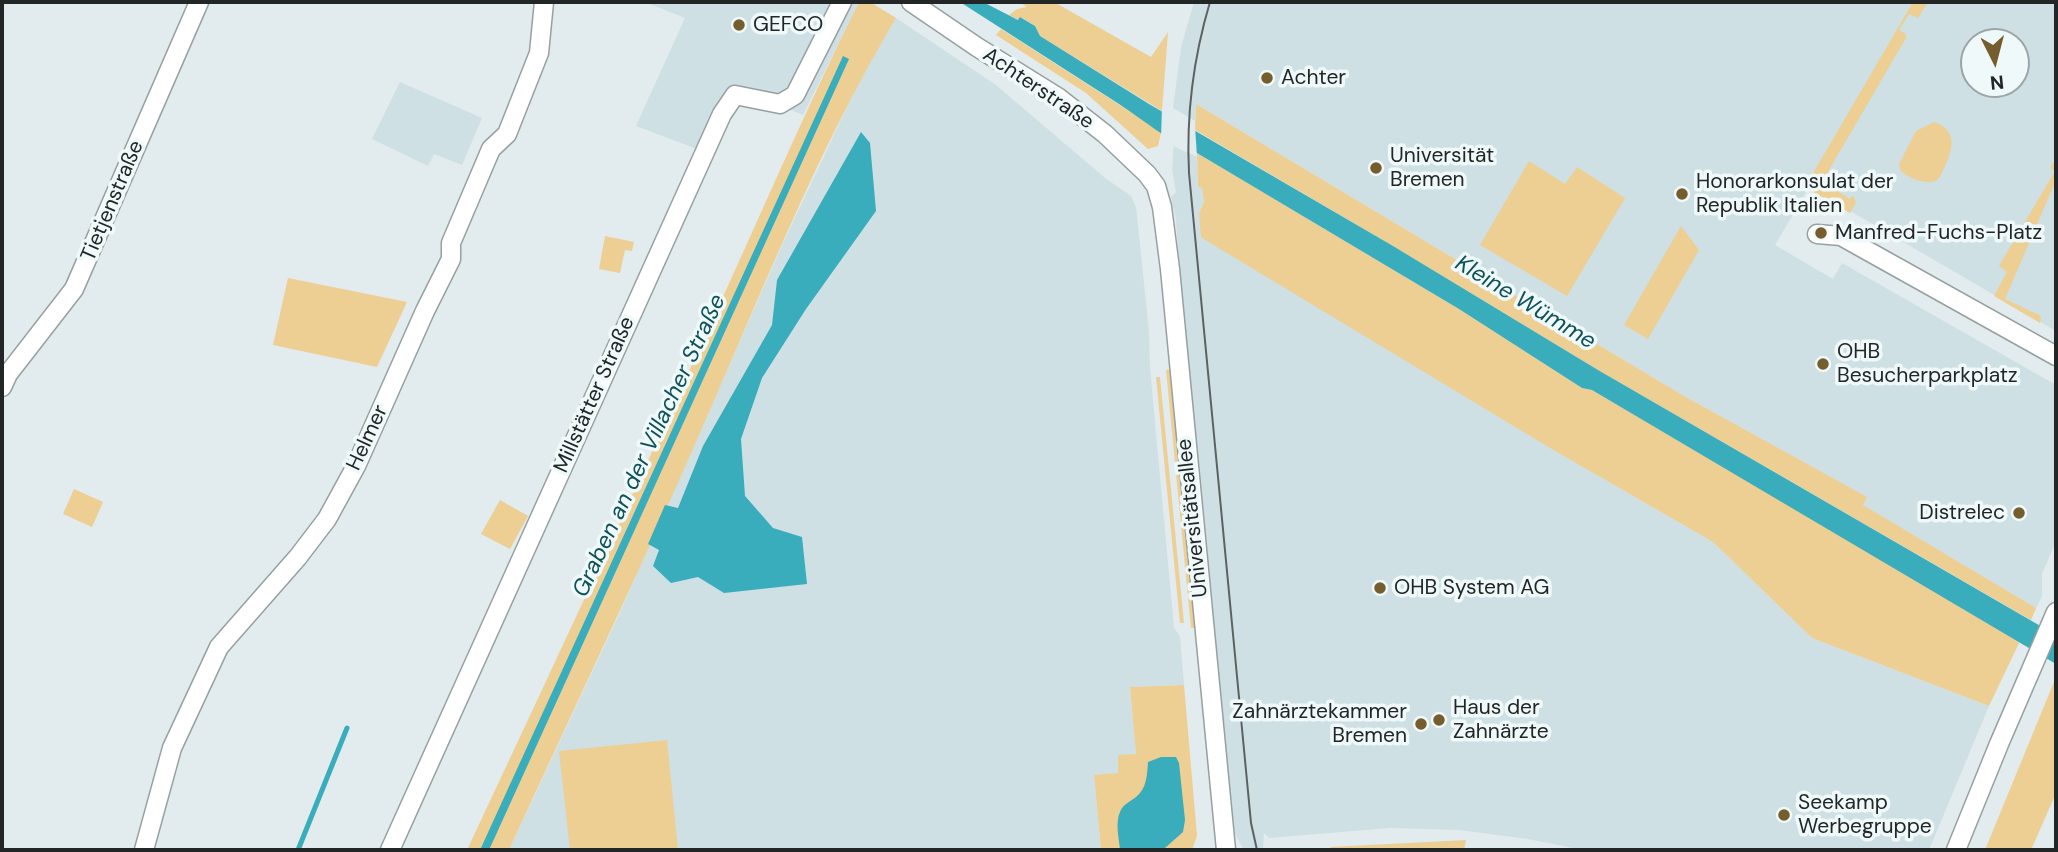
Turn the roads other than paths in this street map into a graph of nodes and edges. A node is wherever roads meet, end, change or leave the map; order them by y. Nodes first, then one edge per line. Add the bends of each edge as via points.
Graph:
1 (200, 2) edge
2 (544, 2) edge
3 (842, 2) edge
4 (911, 2) edge
5 (1156, 186) joint
6 (1817, 234) dead end
7 (2056, 356) edge
8 (2, 387) edge
9 (2054, 619) edge
10 (144, 850) edge
11 (390, 850) edge
12 (1226, 850) edge
13 (1956, 850) edge

1 - 8 street, Tietjenstraße via 75,289
2 - 10 street, Helmer via 540,53 507,134 491,149 451,243 451,259 356,466 327,519 219,647 172,748
3 - 11 street, Millstätter Straße via 795,95 780,104 735,95 722,114
4 - 5 street, Achterstraße via 1059,98 1105,134
5 - 12 street, Universitätsallee via 1170,269
6 - 7 street via 1841,236
9 - 13 street

